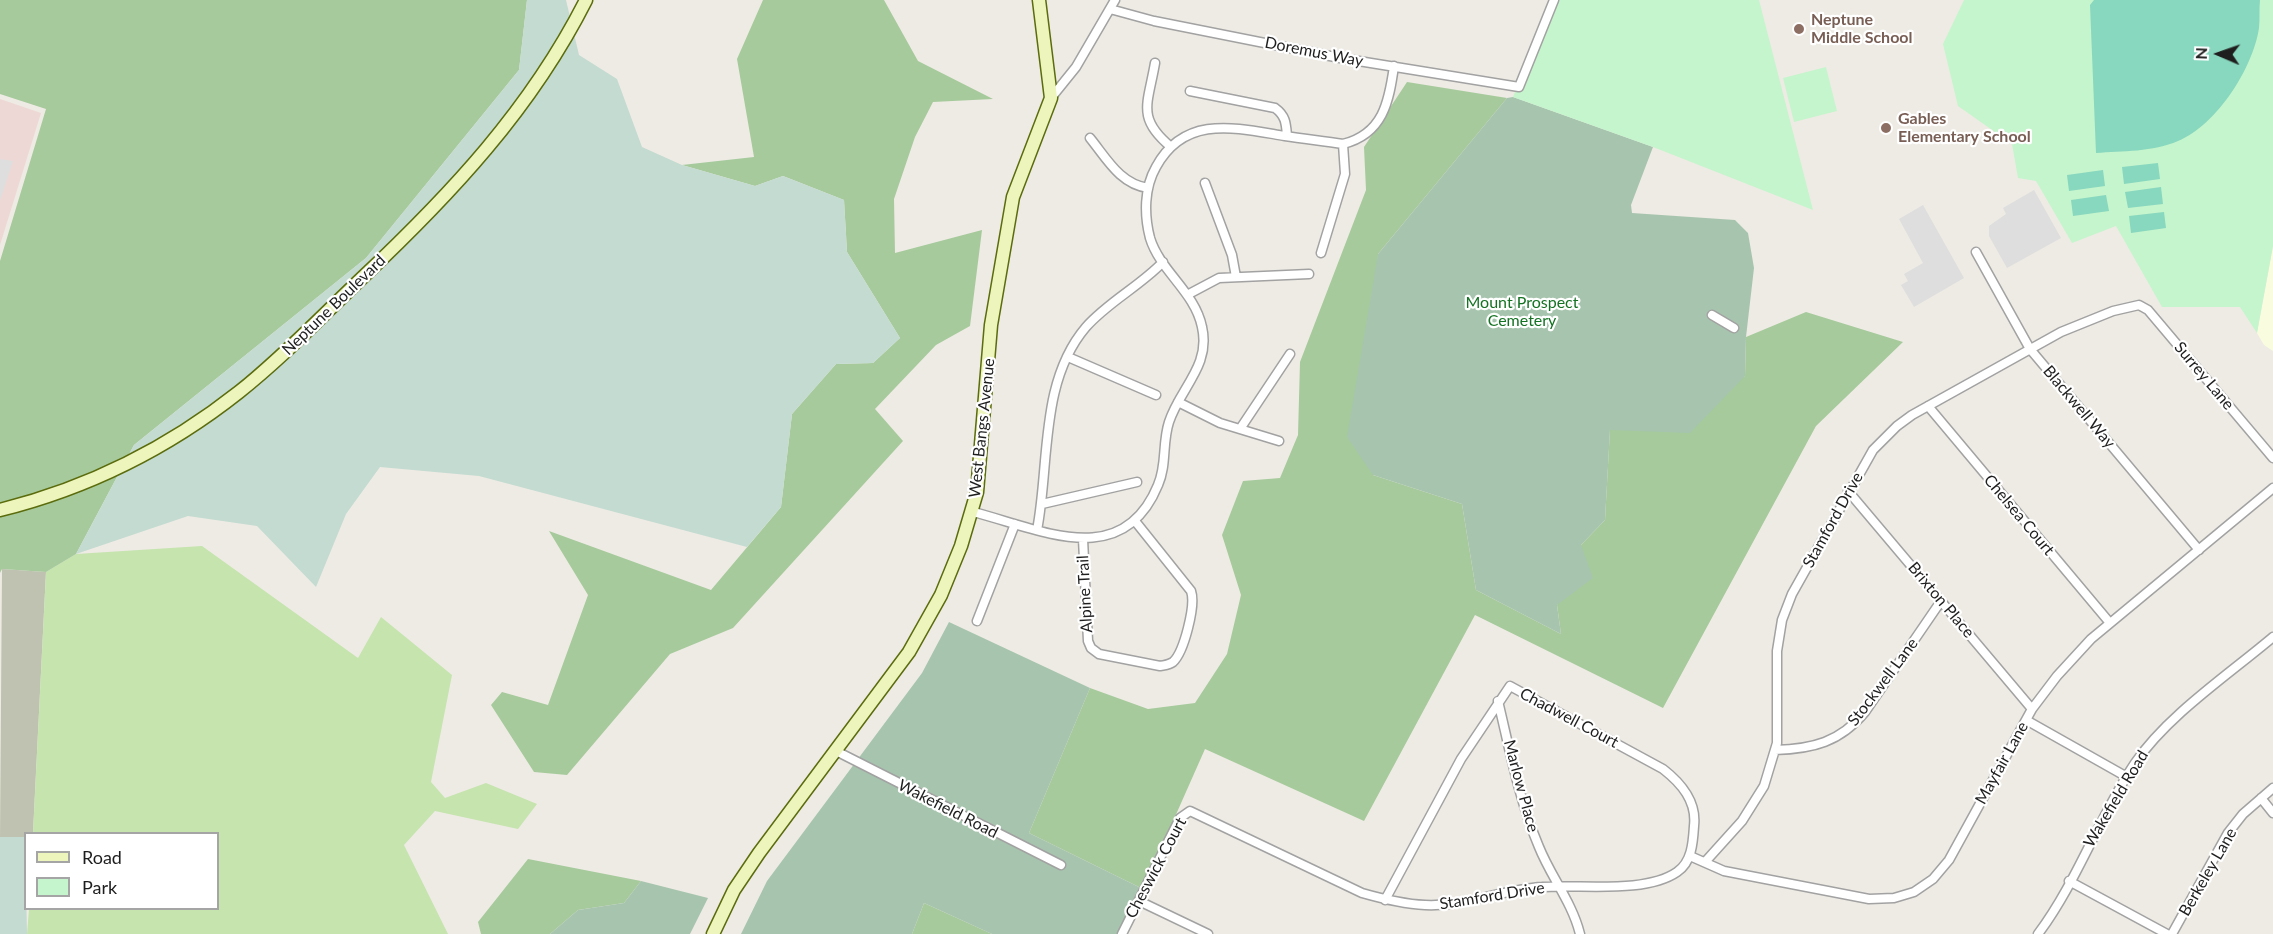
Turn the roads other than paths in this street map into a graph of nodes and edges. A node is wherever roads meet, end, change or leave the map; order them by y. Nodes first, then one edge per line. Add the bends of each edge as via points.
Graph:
1 (586, 0) edge
2 (1039, 0) edge
3 (1115, 0) edge
4 (1554, 0) edge
5 (1110, 9) junction
6 (1155, 63) dead end
7 (1394, 66) junction
8 (1190, 91) dead end
9 (1051, 98) junction
10 (1287, 136) junction
11 (1090, 138) dead end
12 (1343, 144) junction
13 (1171, 147) junction
14 (1205, 183) dead end
15 (1148, 188) junction
16 (1321, 252) dead end
17 (1976, 252) dead end
18 (1164, 262) junction
19 (1309, 274) dead end
20 (1236, 277) junction
21 (1187, 295) junction
22 (2131, 307) joint
23 (1712, 315) dead end
24 (1734, 328) dead end
25 (2030, 349) junction
26 (1290, 354) dead end
27 (1068, 357) junction
28 (1156, 395) dead end
29 (1178, 402) junction
30 (1928, 406) junction
31 (1240, 429) junction
32 (1279, 441) dead end
33 (2273, 458) edge
34 (1137, 482) dead end
35 (2273, 488) edge
36 (1848, 491) junction
37 (1042, 504) junction
38 (0, 510) edge
39 (973, 512) junction
40 (1135, 521) junction
41 (1016, 524) junction
42 (1037, 530) junction
43 (1083, 539) junction
44 (2199, 550) junction
45 (1941, 601) junction
46 (977, 621) dead end
47 (2110, 623) junction
48 (2273, 637) edge
49 (1498, 701) junction
50 (2032, 709) junction
51 (2026, 720) junction
52 (1775, 750) junction
53 (836, 751) junction
54 (2127, 777) junction
55 (2273, 788) edge
56 (2261, 798) junction
57 (1195, 812) joint
58 (2273, 813) edge
59 (1690, 856) junction
60 (1706, 862) junction
61 (1061, 865) dead end
62 (2069, 881) junction
63 (1561, 886) junction
64 (1384, 900) junction
65 (1138, 901) junction
66 (713, 934) edge
67 (1122, 934) edge
68 (1208, 934) edge
69 (1580, 934) edge
70 (2038, 934) edge
71 (2166, 934) edge
72 (2172, 934) edge

1 - 38 street, Neptune Boulevard via 545,71 475,164 426,217 240,391 182,433 124,466 49,497
2 - 9 street, West Bangs Avenue
3 - 5 street
4 - 7 street, Doremus Way via 1519,87
5 - 7 street, Doremus Way
5 - 9 street via 1076,67
6 - 13 street via 1146,111 1156,135
7 - 12 street via 1380,122 1364,137
8 - 10 street via 1275,108 1286,122
9 - 39 street, West Bangs Avenue via 1013,197 1002,251
10 - 12 street
10 - 13 street via 1218,127 1200,130
11 - 15 street via 1122,177 1135,186
12 - 16 street via 1345,174
13 - 15 street via 1154,170
14 - 20 street via 1232,255
15 - 18 street via 1150,238
17 - 25 street, Blackwell Way
18 - 21 street
18 - 27 street via 1091,322
19 - 20 street
20 - 21 street via 1209,281
21 - 29 street via 1198,312 1204,344 1199,369
22 - 25 street, Stamford Drive via 2087,321
22 - 33 street, Surrey Lane via 2139,305 2148,310
23 - 24 street
25 - 30 street, Stamford Drive
25 - 44 street, Blackwell Way
26 - 31 street
27 - 28 street
27 - 37 street via 1052,407
29 - 31 street via 1206,418
29 - 40 street via 1168,427 1160,481
30 - 36 street, Stamford Drive via 1883,440
30 - 47 street, Chelsea Court
31 - 32 street
34 - 37 street
35 - 44 street, Mayfair Lane
36 - 45 street, Brixton Place
36 - 52 street, Stamford Drive via 1782,620 1777,651 1779,723
37 - 42 street
39 - 41 street, Alpine Trail
39 - 53 street, West Bangs Avenue via 940,596 920,633
40 - 43 street, Alpine Trail
40 - 43 street, Alpine Trail via 1194,598 1178,656 1169,664 1160,666 1099,654 1091,648
41 - 42 street, Alpine Trail
41 - 46 street
42 - 43 street, Alpine Trail
44 - 47 street, Mayfair Lane
45 - 50 street, Brixton Place
45 - 52 street, Stockwell Lane via 1851,727 1819,746
47 - 50 street, Mayfair Lane via 2072,659
48 - 54 street, Wakefield Road via 2156,737
49 - 59 street, Chadwell Court via 1510,686 1677,780 1687,793 1695,822
49 - 63 street, Marlow Place via 1527,817 1540,851
49 - 64 street, Chadwell Court via 1461,759
50 - 51 street, Mayfair Lane
51 - 54 street
51 - 60 street, Mayfair Lane via 1949,860 1933,879 1914,892 1869,899 1724,871
52 - 60 street, Stamford Drive via 1764,786 1751,810
53 - 61 street, Wakefield Road
53 - 66 street, West Bangs Avenue via 734,890
54 - 62 street, Wakefield Road
55 - 56 street, Berkeley Lane
56 - 58 street
56 - 72 street, Berkeley Lane via 2228,833
57 - 64 street, Stamford Drive via 1351,889
57 - 65 street, Cheswick Court via 1184,813 1180,818
59 - 60 street, Mayfair Lane
59 - 63 street, Stamford Drive via 1677,872 1643,884
62 - 70 street, Wakefield Road
62 - 71 street
63 - 64 street, Stamford Drive via 1442,905
63 - 69 street, Marlow Place
65 - 67 street, Cheswick Court
65 - 68 street

